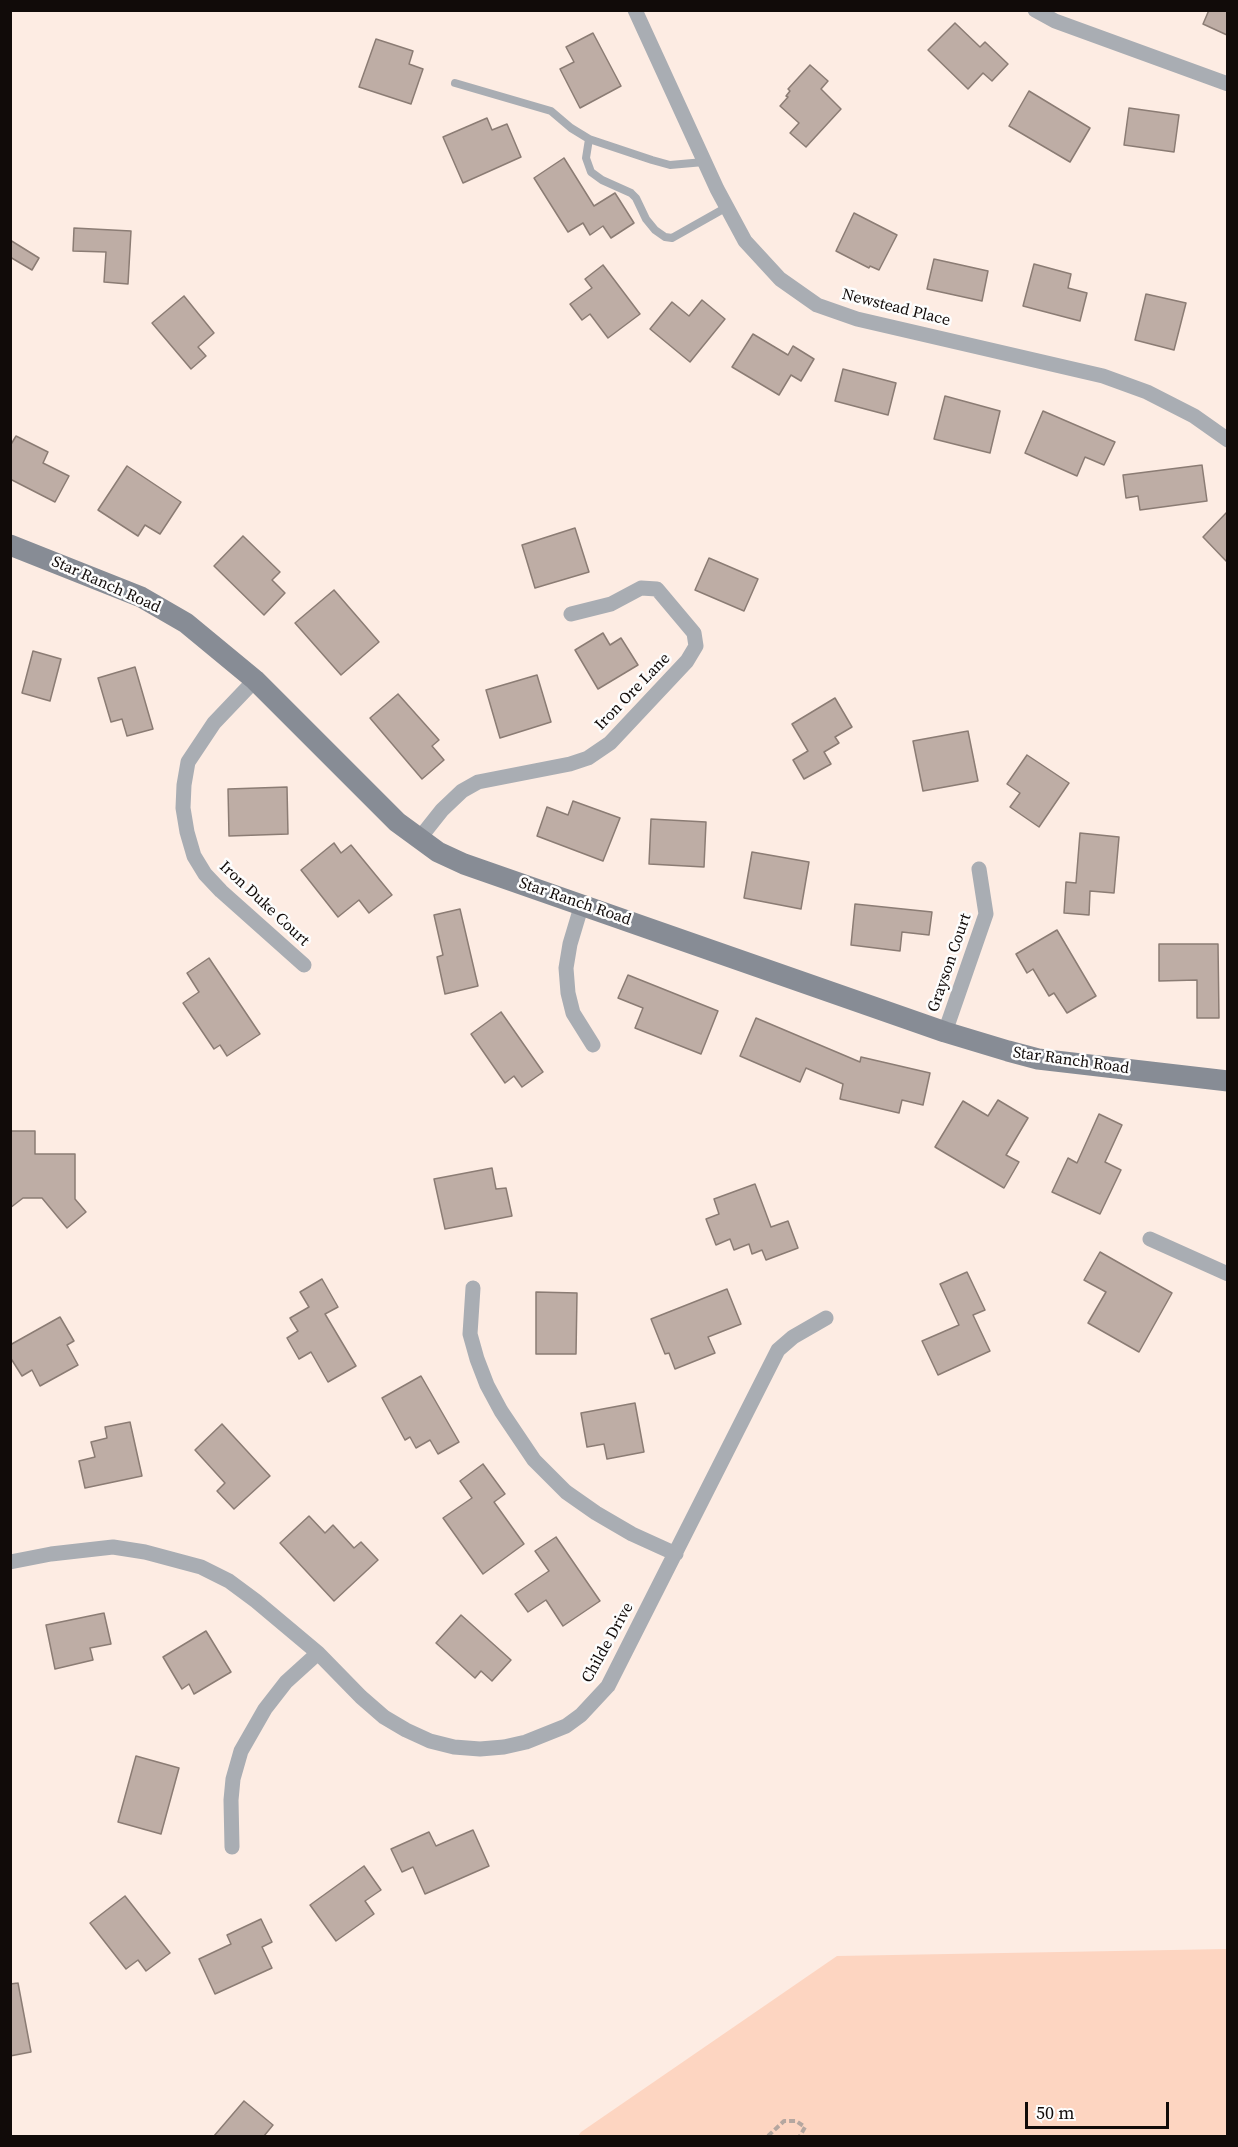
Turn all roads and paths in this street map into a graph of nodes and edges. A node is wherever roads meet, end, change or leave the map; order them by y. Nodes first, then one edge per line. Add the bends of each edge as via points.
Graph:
1 (635, 10) edge
2 (1035, 10) edge
3 (456, 83) dead end
4 (1227, 84) edge
5 (590, 139) junction
6 (705, 162) junction
7 (727, 207) junction
8 (1227, 440) edge
9 (10, 545) edge
10 (571, 614) dead end
11 (255, 680) junction
12 (419, 840) junction
13 (979, 869) dead end
14 (582, 904) junction
15 (304, 965) dead end
16 (945, 1032) junction
17 (593, 1045) dead end
18 (1227, 1081) edge
19 (1150, 1239) dead end
20 (1227, 1274) edge
21 (473, 1288) dead end
22 (825, 1318) dead end
23 (675, 1554) junction
24 (10, 1562) edge
25 (318, 1653) junction
26 (232, 1847) dead end
27 (768, 2136) edge
28 (800, 2136) edge

1 - 6 street, Newstead Place
2 - 4 street via 1055,21
3 - 5 lane via 551,111
5 - 6 lane via 670,165
5 - 7 lane via 586,158 591,172 631,193 646,219 664,237 672,238
6 - 7 street, Newstead Place
7 - 8 street, Newstead Place via 745,242 780,279 816,305 857,319 1102,376 1194,416
9 - 11 street, Star Ranch Road via 141,597 186,623
10 - 12 street, Iron Ore Lane via 611,604 641,588 657,589 694,633 696,646 687,661 610,743 588,758 570,764 478,782 442,810
11 - 12 street, Star Ranch Road
11 - 15 street, Iron Duke Court via 214,723 189,762 183,808 187,832 194,856 205,874
12 - 14 street, Star Ranch Road via 464,864
13 - 16 street, Grayson Court via 986,914
14 - 16 street, Star Ranch Road
14 - 17 street via 566,968 573,1013
16 - 18 street, Star Ranch Road via 1038,1059
19 - 20 street
21 - 23 street via 470,1334 477,1359 501,1411 534,1460 566,1492 596,1513
22 - 23 street, Childe Drive via 778,1350
23 - 25 street, Childe Drive via 608,1686 566,1726 526,1742 480,1749 430,1741 384,1717
24 - 25 street, Childe Drive via 113,1547 177,1559 229,1581
25 - 26 street via 286,1682 241,1751 231,1800
27 - 28 path via 784,2121 796,2121 806,2127

